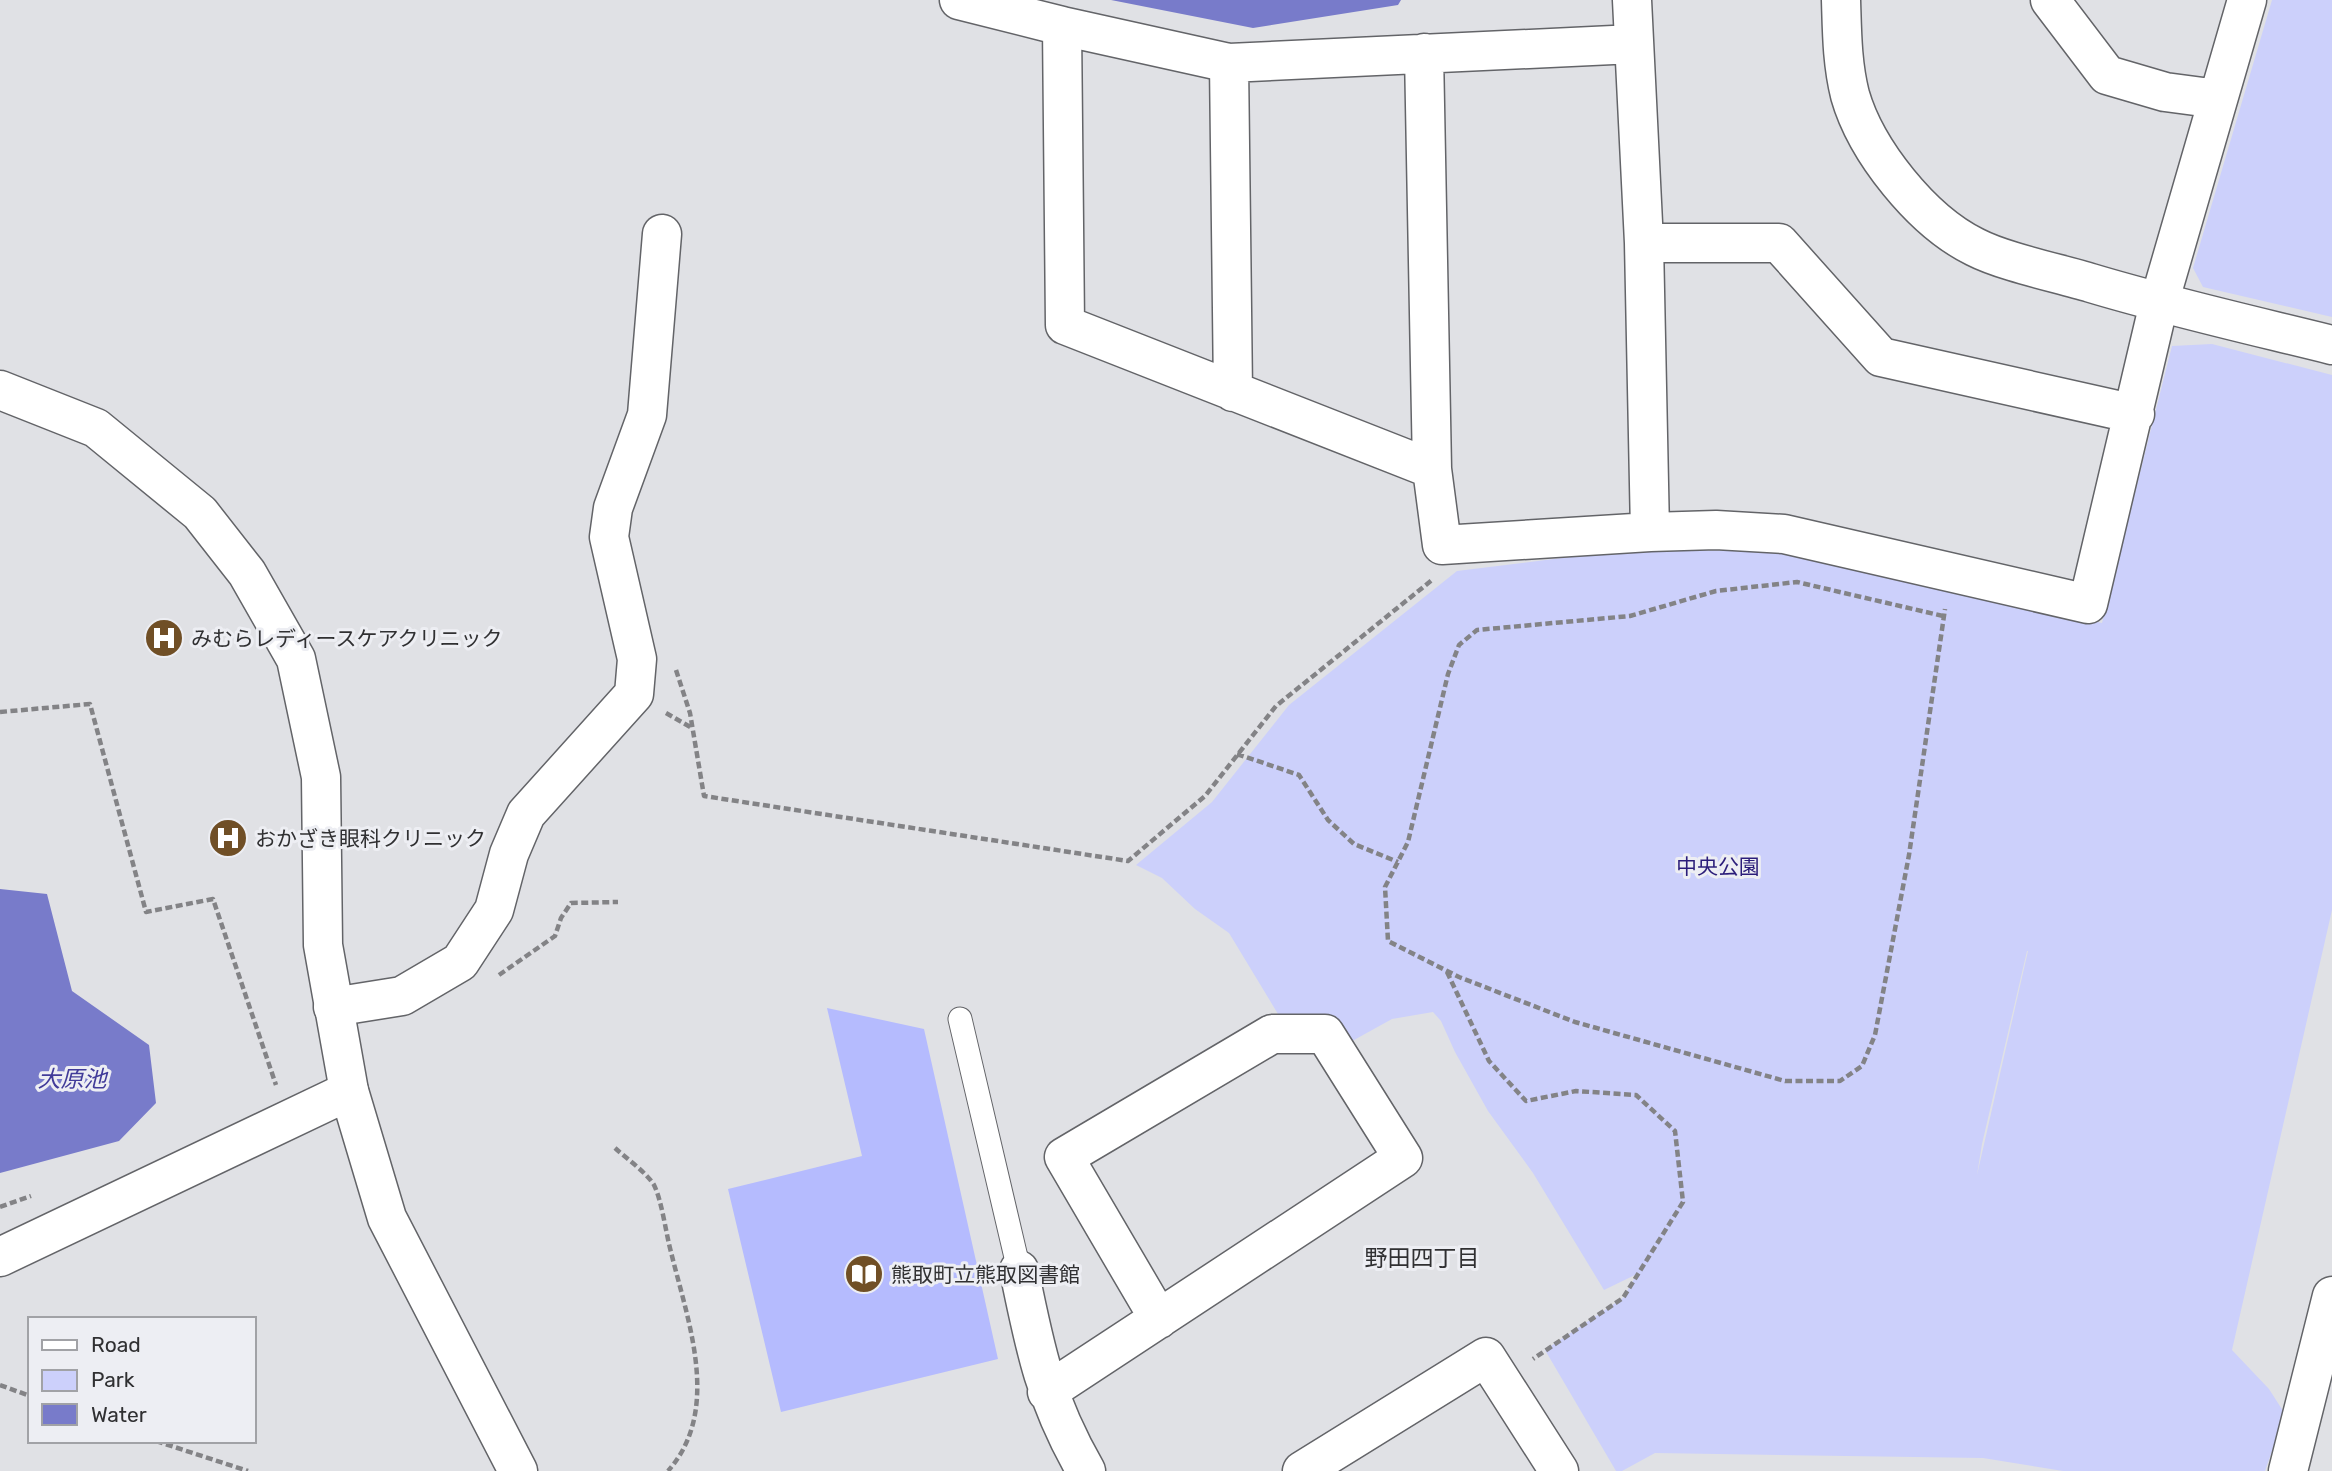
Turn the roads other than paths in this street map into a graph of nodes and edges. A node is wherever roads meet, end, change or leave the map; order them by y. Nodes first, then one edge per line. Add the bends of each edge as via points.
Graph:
1 (959, 0) edge
2 (1632, 0) edge
3 (1841, 0) edge
4 (2050, 0) edge
5 (2247, 0) edge
6 (1062, 26) junction
7 (1634, 44) junction
8 (1424, 53) junction
9 (1229, 63) junction
10 (2218, 99) junction
11 (662, 234) dead end
12 (1644, 243) junction
13 (2159, 303) junction
14 (2332, 345) edge
15 (0, 390) edge
16 (1233, 392) junction
17 (2135, 414) junction
18 (1432, 469) junction
19 (1650, 531) junction
20 (333, 1007) junction
21 (960, 1019) dead end
22 (349, 1091) junction
23 (0, 1257) edge
24 (1019, 1270) joint
25 (2332, 1296) edge
26 (1159, 1319) junction
27 (1047, 1392) junction
28 (517, 1471) edge
29 (1086, 1471) edge
30 (1302, 1471) edge
31 (1559, 1471) edge
32 (2288, 1471) edge

1 - 6 street
2 - 7 street
3 - 13 street via 1843,53 1851,96 1870,139 1896,180 1931,218 1975,247
4 - 10 street via 2108,75 2165,92
5 - 10 street
6 - 9 street
6 - 16 street via 1065,325
7 - 8 street
7 - 12 street
8 - 9 street
8 - 18 street
9 - 16 street
10 - 13 street
11 - 20 street via 648,415 613,508 609,537 637,660 634,694 526,814 494,910 460,962 402,996
12 - 17 street via 1779,243 1881,357
12 - 19 street
13 - 14 street
13 - 17 street
15 - 20 street via 96,428 200,513 247,573 296,659 321,777 323,945
16 - 18 street
17 - 19 street via 2088,604 1784,534
18 - 19 street via 1442,545
20 - 22 street
21 - 24 lane
22 - 23 street
22 - 28 street via 387,1217
24 - 27 street
25 - 32 street
26 - 26 street via 1403,1158 1325,1034 1272,1034 1065,1157
26 - 27 street
27 - 29 street
30 - 31 street via 1486,1357

